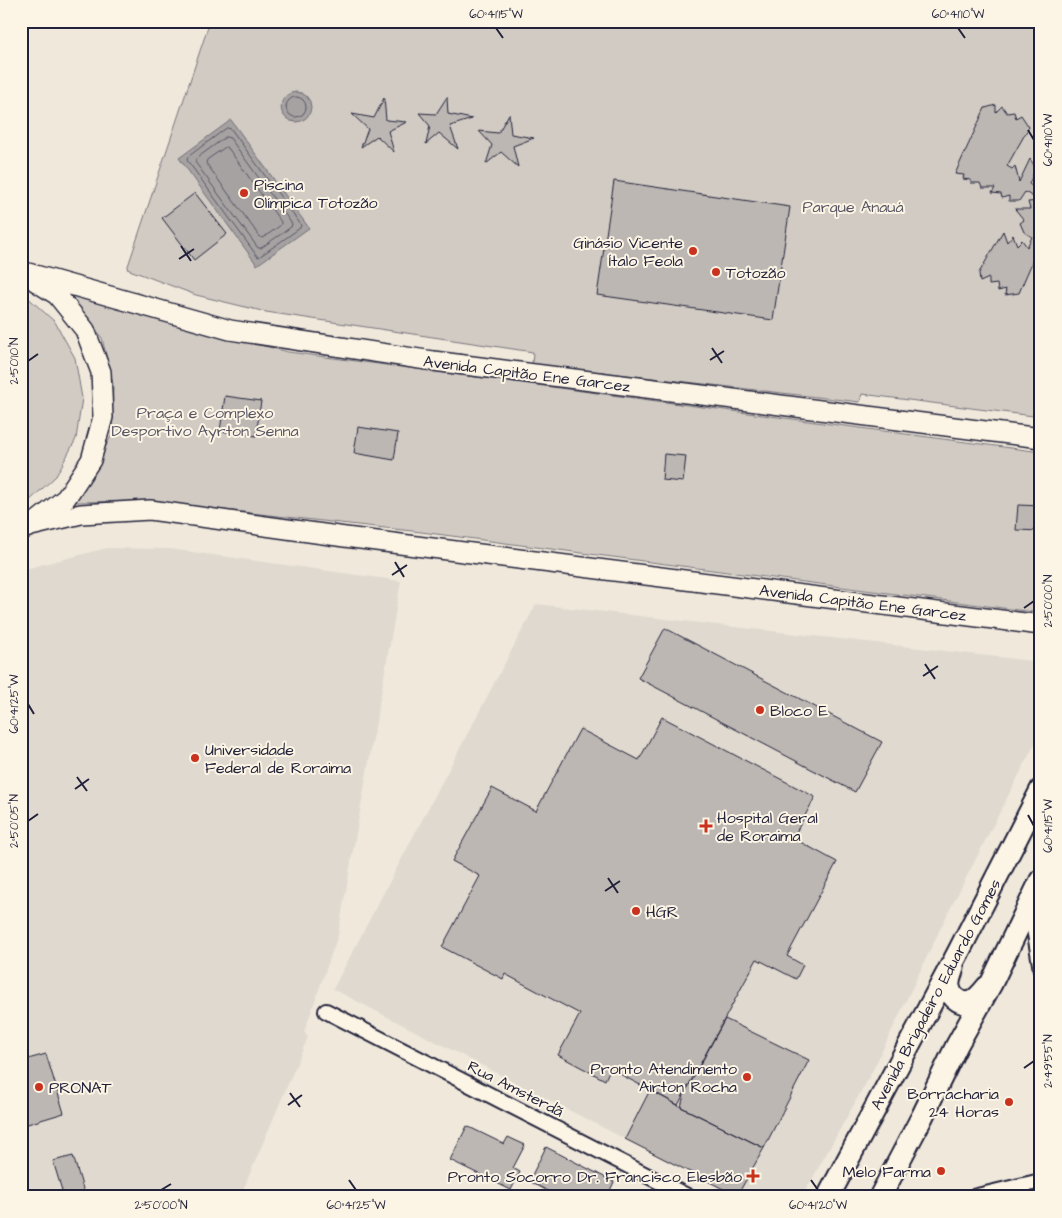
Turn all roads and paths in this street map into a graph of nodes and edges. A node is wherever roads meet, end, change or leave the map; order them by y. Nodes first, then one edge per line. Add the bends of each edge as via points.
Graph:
1 (21, 271) edge
2 (1041, 438) edge
3 (26, 528) edge
4 (1041, 625) edge
5 (1041, 790) edge
6 (1040, 881) edge
7 (1030, 902) junction
8 (958, 954) junction
9 (1041, 970) edge
10 (991, 984) junction
11 (326, 1011) dead end
12 (918, 1026) junction
13 (958, 1045) junction
14 (1041, 1181) edge
15 (689, 1197) edge
16 (828, 1197) edge
17 (880, 1197) edge
18 (973, 1197) edge

1 - 2 street, Avenida Capitão Ene Garcez via 230,330 433,361
1 - 3 street, Avenida Capitão Ene Garcez via 57,295 85,330 101,372 103,417 91,460 66,498
3 - 4 street, Avenida Capitão Ene Garcez via 81,514 150,510
5 - 8 main road, Avenida Brigadeiro Eduardo Gomes
6 - 7 main road
7 - 9 street
7 - 10 main road
8 - 10 main road via 950,977 952,996 960,1002 971,1002
8 - 12 main road, Avenida Brigadeiro Eduardo Gomes
10 - 13 main road
11 - 15 street, Rua Amsterdã
12 - 13 main road via 939,1005 953,1005 962,1018
12 - 16 main road, Avenida Brigadeiro Eduardo Gomes
13 - 17 main road
14 - 18 street

